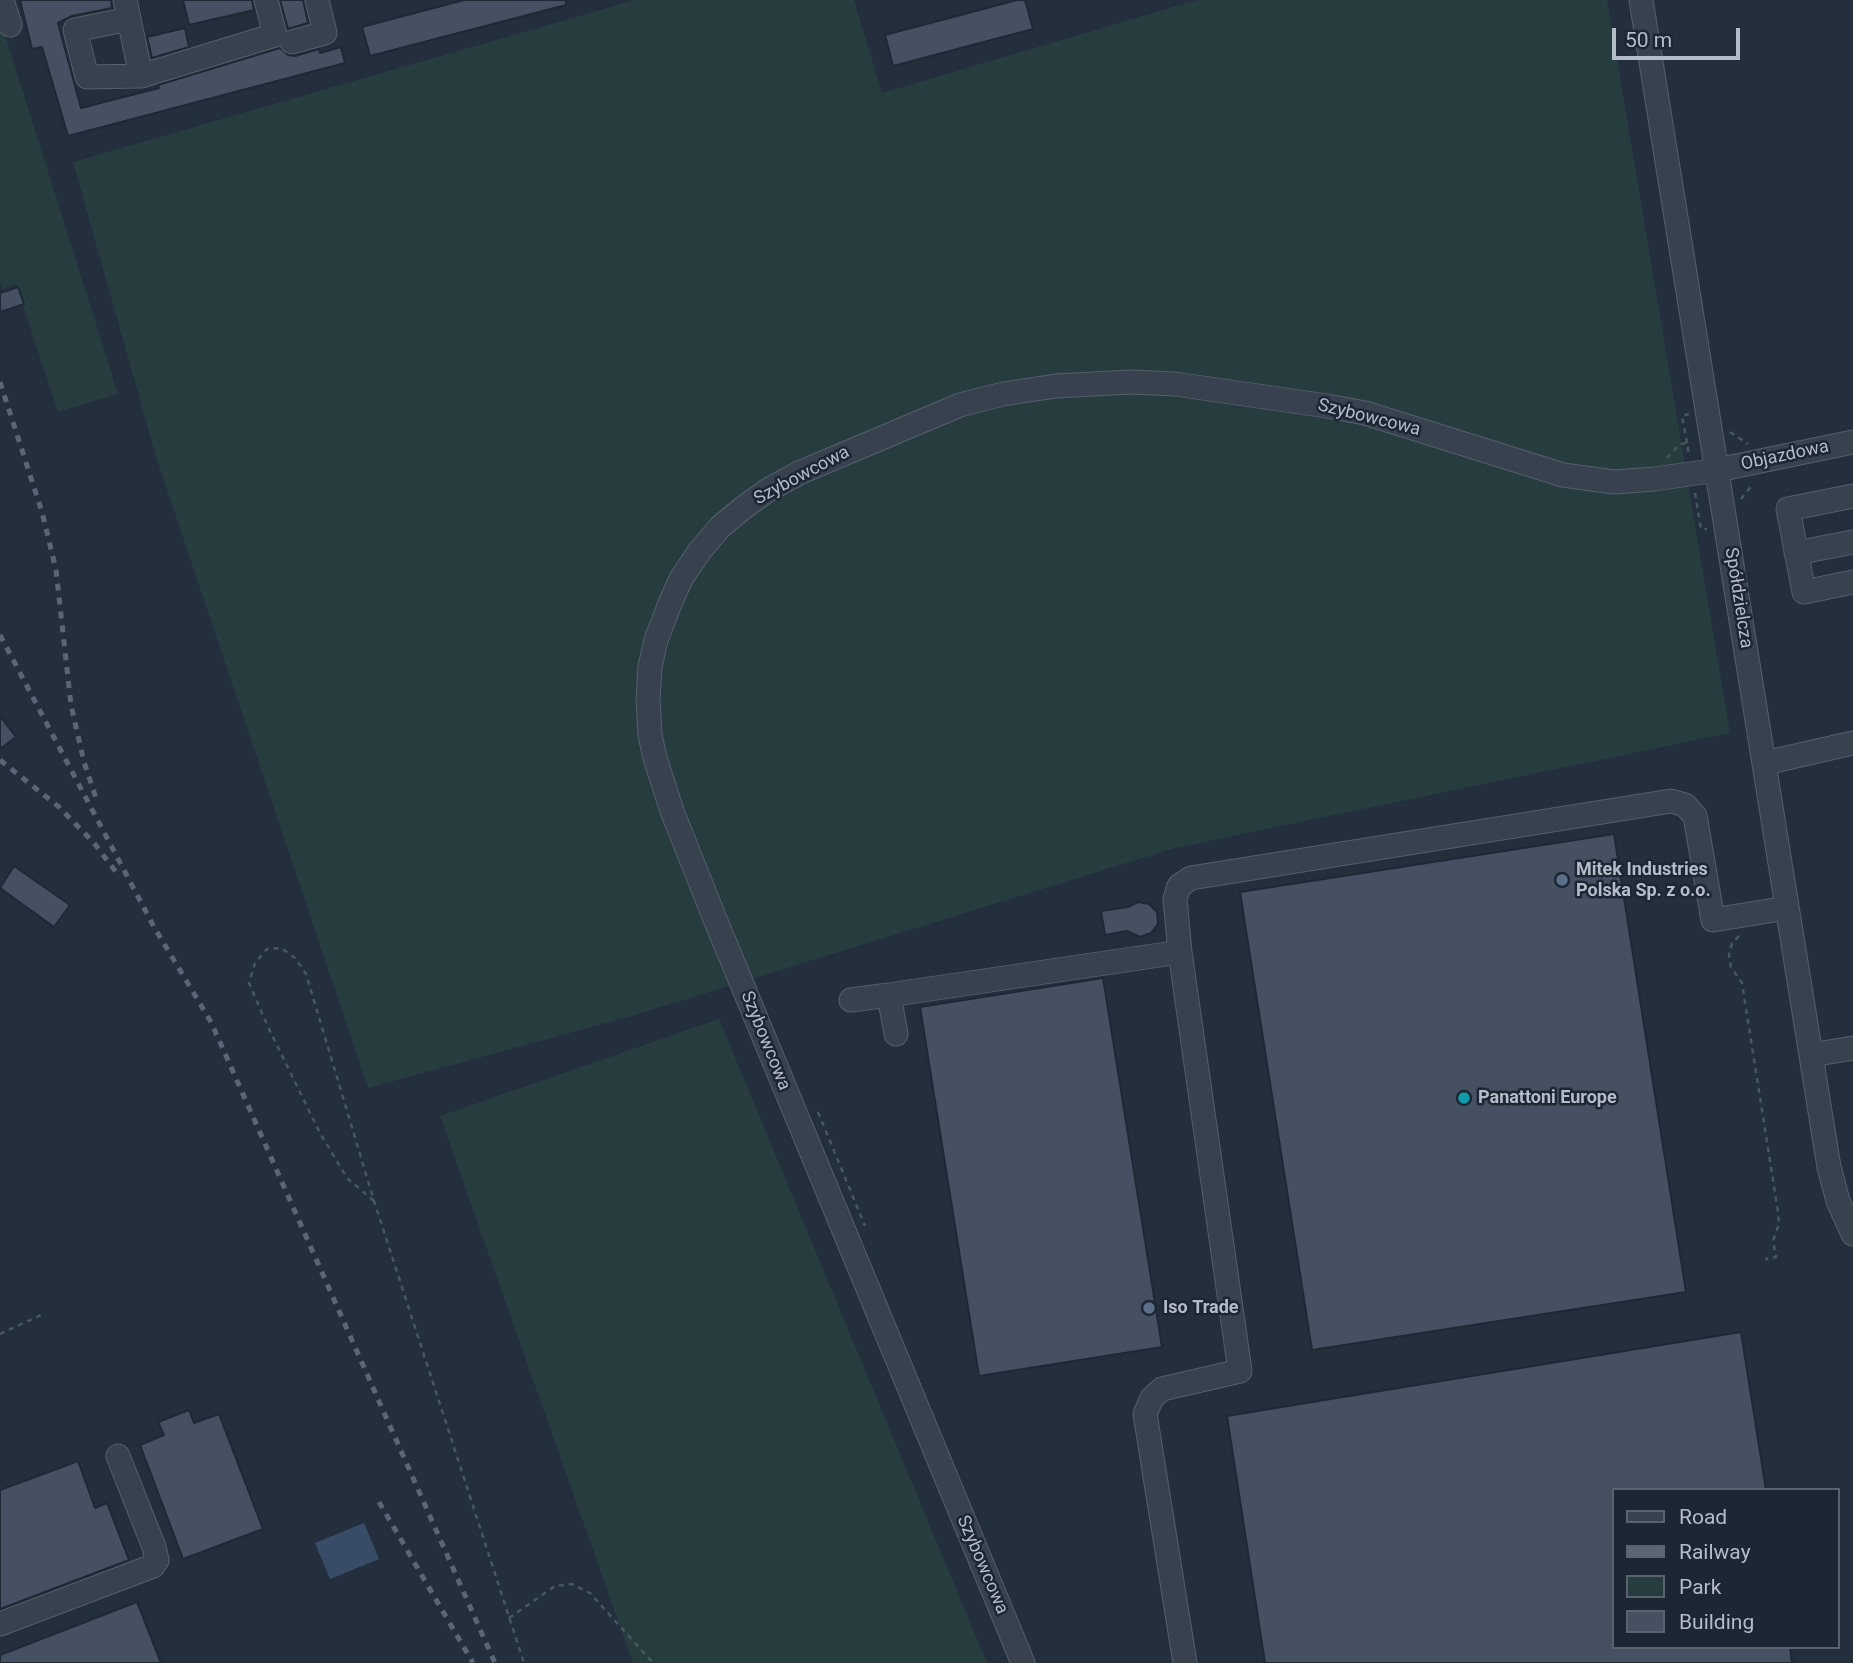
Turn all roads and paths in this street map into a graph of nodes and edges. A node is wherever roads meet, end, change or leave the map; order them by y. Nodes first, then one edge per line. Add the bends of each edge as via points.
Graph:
1 (2, 0) edge
2 (266, 0) edge
3 (317, 0) edge
4 (1641, 0) edge
5 (127, 9) edge
6 (10, 25) dead end
7 (292, 42) dead end
8 (141, 76) junction
9 (1853, 442) edge
10 (1665, 459) dead end
11 (1717, 470) junction
12 (1691, 472) junction
13 (1688, 496) dead end
14 (1853, 496) edge
15 (1696, 498) junction
16 (1726, 526) junction
17 (1853, 542) edge
18 (1796, 553) junction
19 (1853, 582) edge
20 (1853, 743) edge
21 (1765, 763) junction
22 (1787, 908) junction
23 (1744, 934) dead end
24 (1180, 952) junction
25 (889, 995) junction
26 (851, 1000) dead end
27 (896, 1034) dead end
28 (1853, 1048) edge
29 (1811, 1055) junction
30 (817, 1111) dead end
31 (374, 1201) junction
32 (869, 1234) dead end
33 (1853, 1234) edge
34 (1765, 1259) dead end
35 (41, 1315) dead end
36 (0, 1334) edge
37 (118, 1456) dead end
38 (509, 1618) junction
39 (0, 1624) edge
40 (524, 1663) edge
41 (653, 1663) edge
42 (1023, 1663) edge
43 (1185, 1663) edge

1 - 6 street
2 - 8 street via 275,35
3 - 7 street via 325,33
4 - 11 street, Spółdzielcza
5 - 8 street
5 - 8 street via 75,30 87,77
9 - 11 street, Objazdowa
10 - 12 path via 1686,443
11 - 12 street, Szybowcowa
11 - 16 street, Spółdzielcza
12 - 15 path
12 - 42 street, Szybowcowa via 1633,481 1588,480 1366,413 1327,406 1175,384 1056,386 960,405 799,473 720,527 681,579 650,667 649,723 655,758 710,907
13 - 15 path
14 - 18 street via 1788,509
15 - 16 path via 1701,529
16 - 21 street, Spółdzielcza
17 - 18 street
18 - 19 street via 1804,592
20 - 21 street
21 - 22 street, Spółdzielcza
22 - 24 street via 1713,920 1695,816 1685,805 1671,801 1191,878 1179,886 1175,899
22 - 29 street, Spółdzielcza
23 - 34 path via 1731,943 1729,955 1742,983 1778,1212 1773,1241 1776,1257
24 - 25 street
24 - 43 street via 1240,1371 1162,1389 1145,1414
25 - 26 street
25 - 27 street
28 - 29 street
29 - 33 street, Spółdzielcza via 1836,1196
30 - 32 path
31 - 31 path via 347,1178 320,1133 249,983 267,950 281,948 306,974
31 - 38 path
35 - 36 path
37 - 39 street via 154,1547 157,1560 153,1566
38 - 40 path
38 - 41 path via 555,1586 572,1584 590,1593

